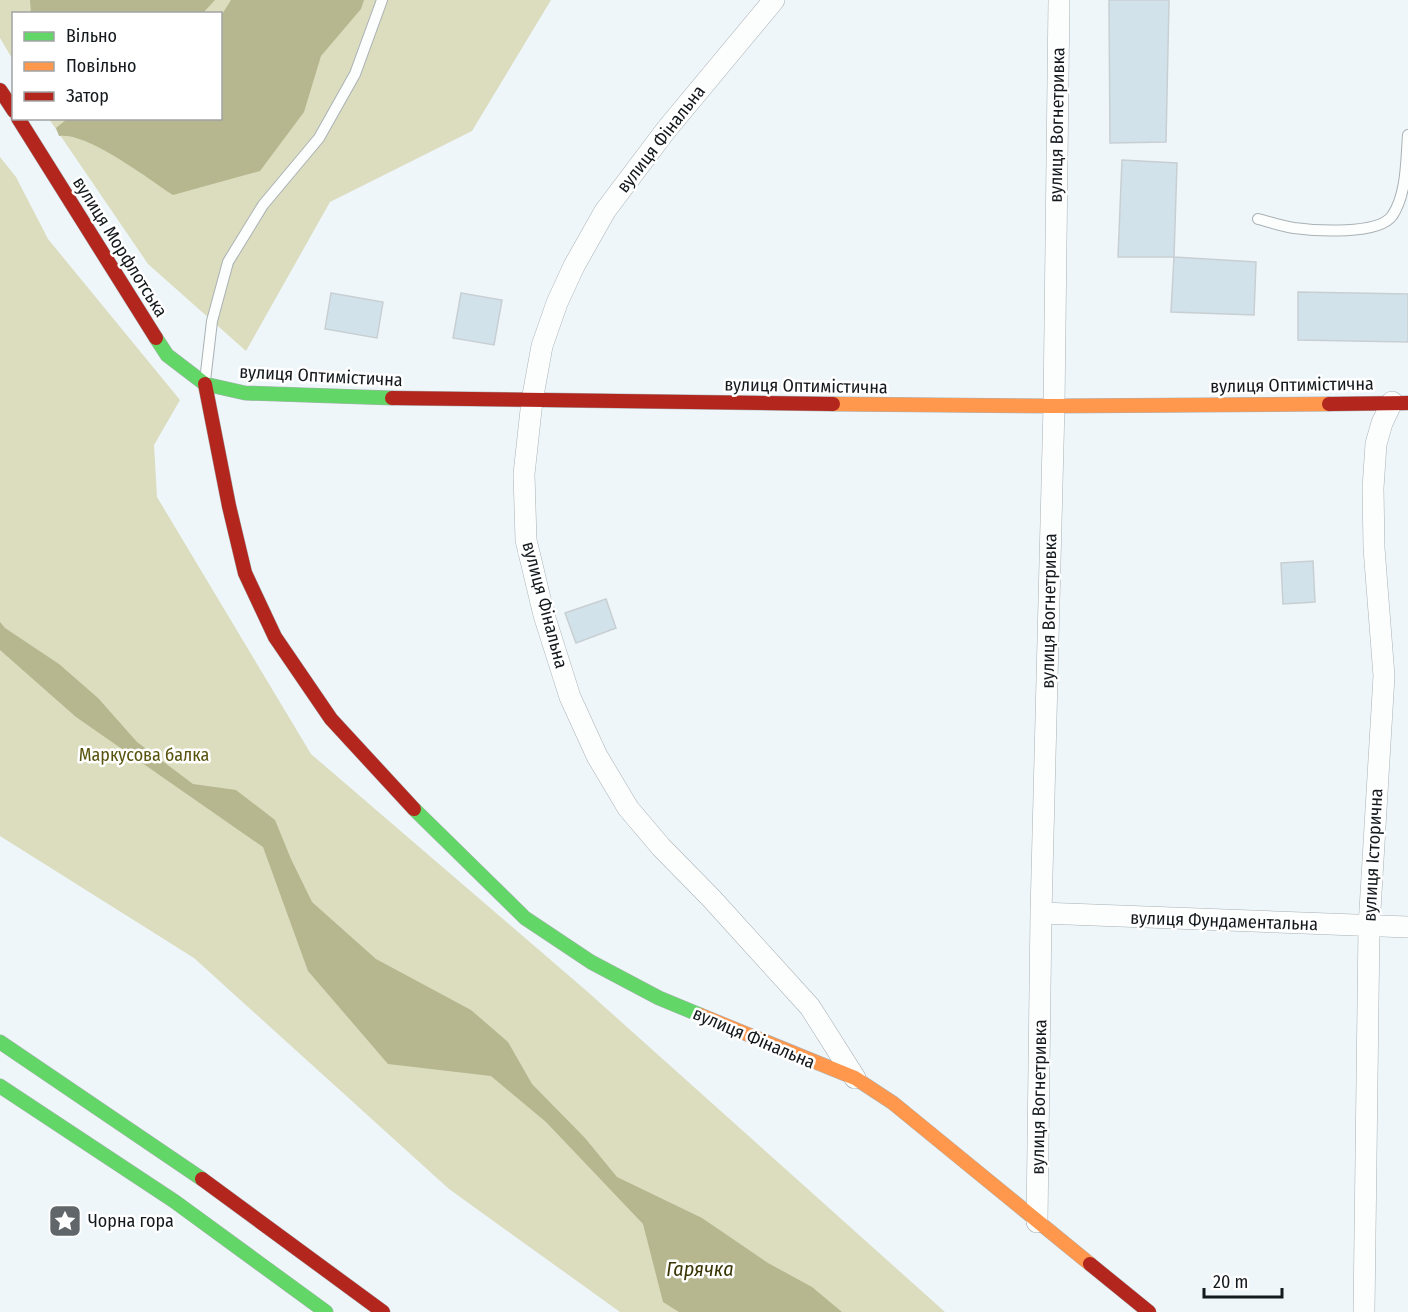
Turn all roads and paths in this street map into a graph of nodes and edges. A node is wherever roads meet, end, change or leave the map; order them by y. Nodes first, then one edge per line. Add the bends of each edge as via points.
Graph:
1 (382, 0) edge
2 (774, 0) edge
3 (1059, 0) edge
4 (0, 90) edge
5 (12, 108) edge
6 (19, 120) edge
7 (1408, 135) edge
8 (1258, 219) dead end
9 (205, 384) junction
10 (532, 401) junction
11 (1400, 402) edge
12 (1054, 406) junction
13 (1041, 913) junction
14 (1369, 927) junction
15 (1408, 927) edge
16 (0, 1042) edge
17 (855, 1078) junction
18 (0, 1086) edge
19 (1037, 1222) junction
20 (326, 1312) edge
21 (383, 1312) edge
22 (1149, 1312) edge
23 (1364, 1312) edge

1 - 9 lane via 355,74 319,138 263,205 228,261 212,321
2 - 10 street, вулиця Фінальна via 666,130 605,211 557,303 542,346
3 - 12 street, вулиця Вогнетривка
4 - 5 street
6 - 9 street, вулиця Морфлотська via 167,355
7 - 8 lane via 1400,195 1391,217 1377,225 1359,230 1294,228
9 - 10 street, вулиця Оптимістична via 245,393
9 - 17 street, вулиця Фінальна via 245,573 275,638 331,719 394,789 525,918 591,962 659,999
10 - 12 street, вулиця Оптимістична
10 - 17 street, вулиця Фінальна via 524,474 526,540 570,697 597,756 628,808 661,847 810,1007
11 - 12 street, вулиця Оптимістична
11 - 14 street, вулиця Історична via 1382,423 1376,444 1373,488 1384,676
12 - 13 street, вулиця Вогнетривка
13 - 14 street, вулиця Фундаментальна
13 - 19 street, вулиця Вогнетривка
14 - 15 street, вулиця Фундаментальна
14 - 23 street, вулиця Історична
16 - 21 street via 189,1170
17 - 19 street, вулиця Фінальна via 893,1103
18 - 20 street via 174,1201
19 - 22 street, вулиця Фінальна

